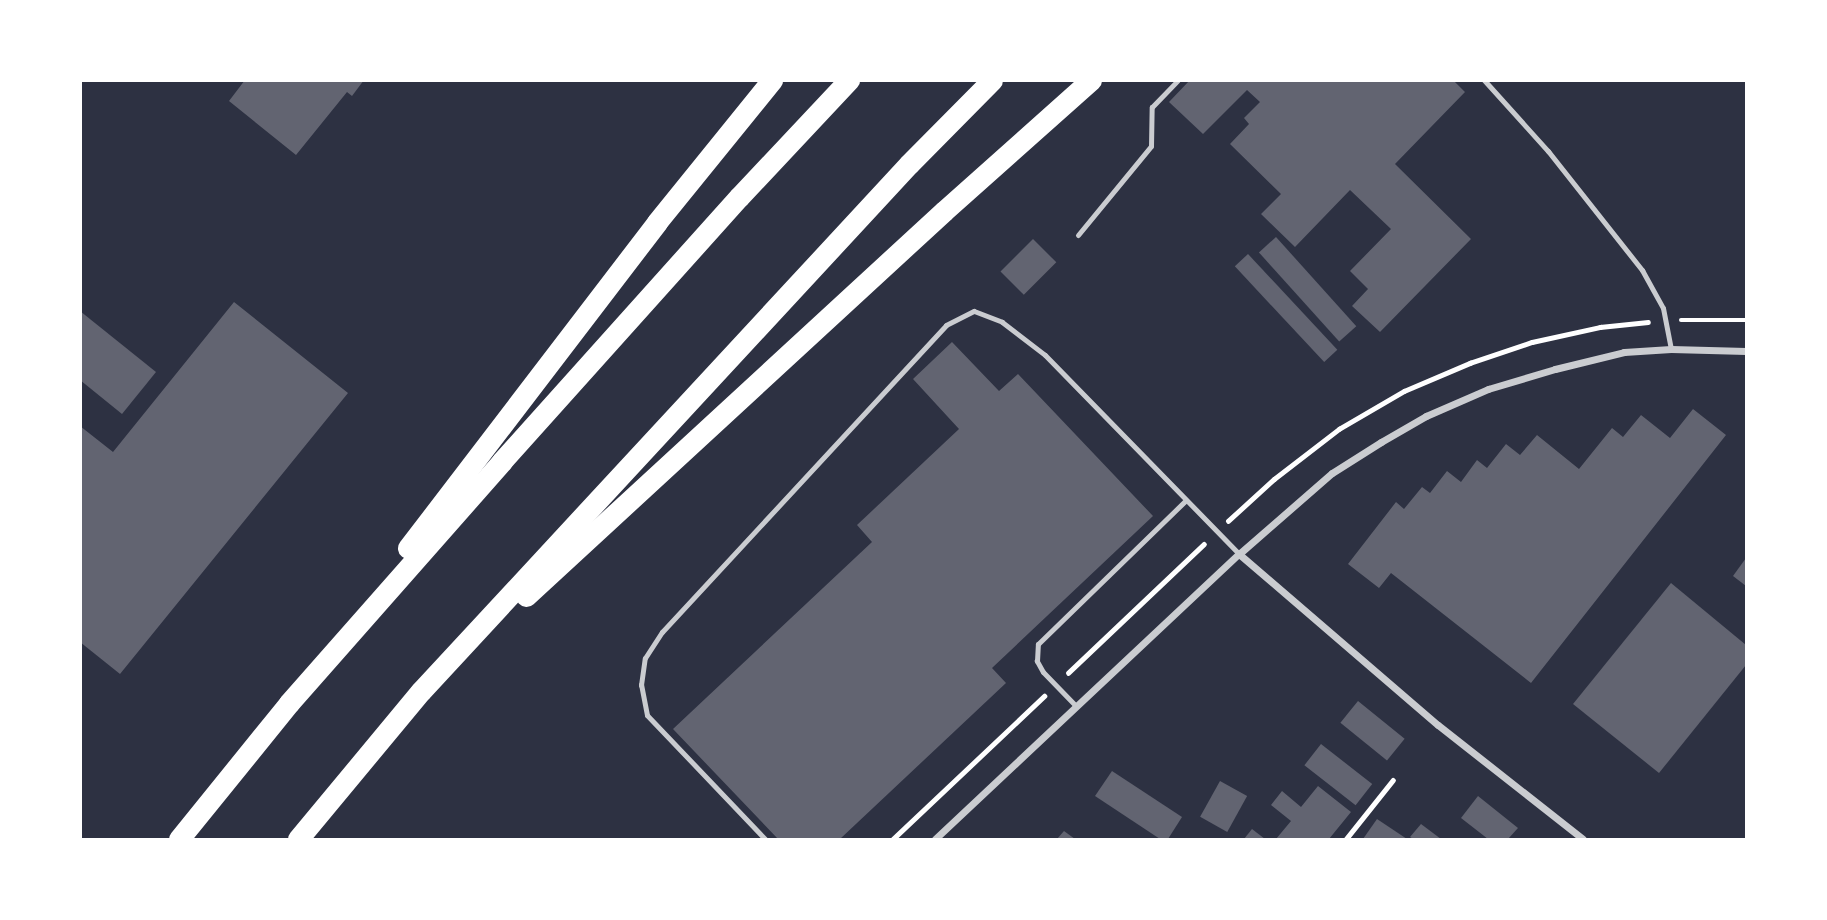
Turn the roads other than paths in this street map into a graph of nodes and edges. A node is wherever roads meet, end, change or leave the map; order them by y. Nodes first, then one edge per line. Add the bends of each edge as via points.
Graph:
1 (772, 80) edge
2 (849, 80) edge
3 (992, 80) edge
4 (1091, 80) edge
5 (1178, 80) edge
6 (1484, 80) edge
7 (1078, 235) dead end
8 (1671, 349) junction
9 (1746, 351) edge
10 (1186, 500) junction
11 (1239, 554) junction
12 (421, 691) junction
13 (289, 703) junction
14 (1076, 706) junction
15 (178, 839) edge
16 (298, 839) edge
17 (765, 839) edge
18 (935, 839) edge
19 (1583, 839) edge

1 - 13 highway via 657,222
2 - 13 highway via 739,197
3 - 12 highway
4 - 12 highway
5 - 7 lane via 1152,107 1151,146
6 - 8 lane via 1548,151 1642,270 1663,308
8 - 9 street
8 - 11 street via 1624,352 1555,369 1426,415 1332,473
10 - 11 lane
10 - 14 lane via 1038,644 1037,661 1043,672
10 - 17 lane via 1045,355 1002,322 974,311 946,325 662,632 645,657 640,684 647,715
11 - 14 street
11 - 19 street via 1438,724
12 - 16 highway
13 - 15 highway
14 - 18 street

